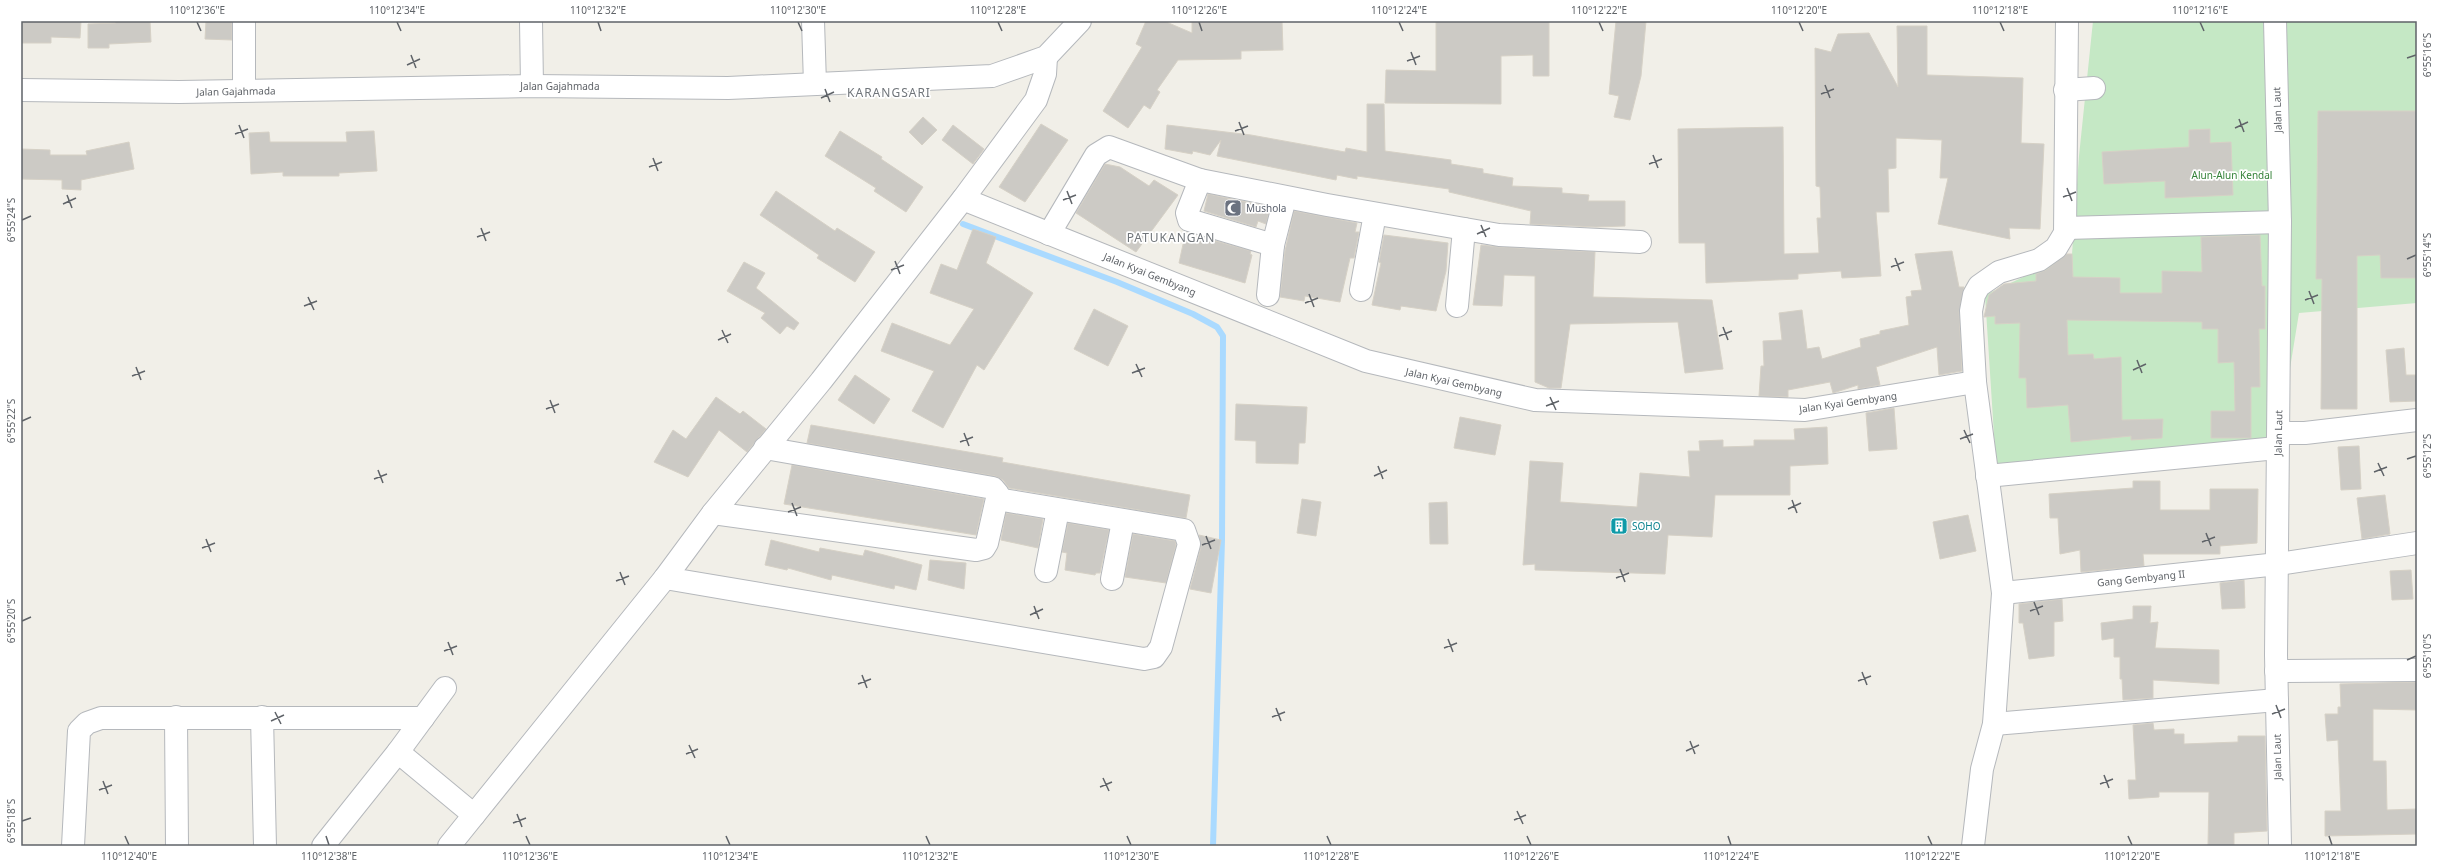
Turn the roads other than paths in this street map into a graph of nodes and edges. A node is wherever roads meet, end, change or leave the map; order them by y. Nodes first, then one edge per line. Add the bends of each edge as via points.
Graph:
1 (531, 21) edge
2 (813, 21) edge
3 (1080, 21) edge
4 (2067, 21) edge
5 (2275, 21) edge
6 (244, 31) edge
7 (1046, 57) junction
8 (815, 84) junction
9 (532, 86) junction
10 (2094, 88) dead end
11 (21, 90) edge
12 (244, 90) junction
13 (2065, 90) junction
14 (1200, 180) junction
15 (1285, 198) junction
16 (963, 200) junction
17 (1375, 214) junction
18 (2280, 222) junction
19 (2066, 228) junction
20 (1464, 229) junction
21 (1049, 234) junction
22 (1640, 242) dead end
23 (1274, 245) junction
24 (1361, 290) dead end
25 (1268, 295) dead end
26 (1457, 306) dead end
27 (1975, 382) junction
28 (2417, 420) edge
29 (2278, 440) junction
30 (765, 448) junction
31 (1987, 476) junction
32 (997, 499) junction
33 (1058, 510) junction
34 (713, 513) junction
35 (1123, 521) junction
36 (2417, 543) edge
37 (2278, 564) junction
38 (1046, 571) dead end
39 (665, 578) junction
40 (1112, 579) dead end
41 (2004, 593) junction
42 (2417, 670) edge
43 (2276, 671) junction
44 (445, 688) dead end
45 (2277, 700) junction
46 (176, 717) junction
47 (262, 717) junction
48 (422, 718) junction
49 (1994, 724) junction
50 (398, 752) junction
51 (474, 815) junction
52 (74, 846) edge
53 (178, 846) edge
54 (264, 846) edge
55 (323, 846) edge
56 (449, 846) edge
57 (1973, 846) edge
58 (2280, 846) edge

1 - 9 street
2 - 8 street
3 - 7 street, Jalan Gajahmada
4 - 13 street
5 - 18 street, Jalan Laut
6 - 12 street
7 - 8 street, Jalan Gajahmada via 992,76
7 - 16 street via 1045,74 1036,100
8 - 9 street, Jalan Gajahmada via 728,88
9 - 12 street, Jalan Gajahmada
10 - 13 street
11 - 12 street, Jalan Gajahmada
13 - 19 street
14 - 15 street
14 - 21 street via 1109,147 1096,155
14 - 23 street via 1187,213 1189,220
15 - 17 street
15 - 23 street
16 - 21 street, Jalan Kyai Gembyang
16 - 30 street
17 - 20 street
17 - 24 street
18 - 19 street
18 - 29 street, Jalan Laut
19 - 27 street via 2056,248 2039,260 1999,272 1979,286 1974,295 1971,311
20 - 22 street via 1499,235
20 - 26 street
21 - 27 street, Jalan Kyai Gembyang via 1366,361 1535,400 1805,410
23 - 25 street
27 - 31 street
28 - 29 street via 2304,433
29 - 31 street
29 - 37 street, Jalan Laut
30 - 32 street via 993,488 998,494
30 - 34 street
31 - 41 street
32 - 33 street
32 - 34 street via 987,543 981,550 879,538
33 - 35 street
33 - 38 street
34 - 39 street
35 - 39 street via 1184,530 1189,539 1161,647 1154,657 1144,659
35 - 40 street
36 - 37 street, Gang Gembyang II
37 - 41 street, Gang Gembyang II
37 - 43 street, Jalan Laut
39 - 51 street
41 - 49 street
42 - 43 street
43 - 45 street, Jalan Laut
44 - 48 street
45 - 49 street
45 - 58 street, Jalan Laut
46 - 47 street
46 - 52 street via 101,718 87,723 79,730
46 - 53 street
47 - 48 street
47 - 54 street
48 - 50 street
49 - 57 street via 1982,769
50 - 51 street
50 - 55 street
51 - 56 street

